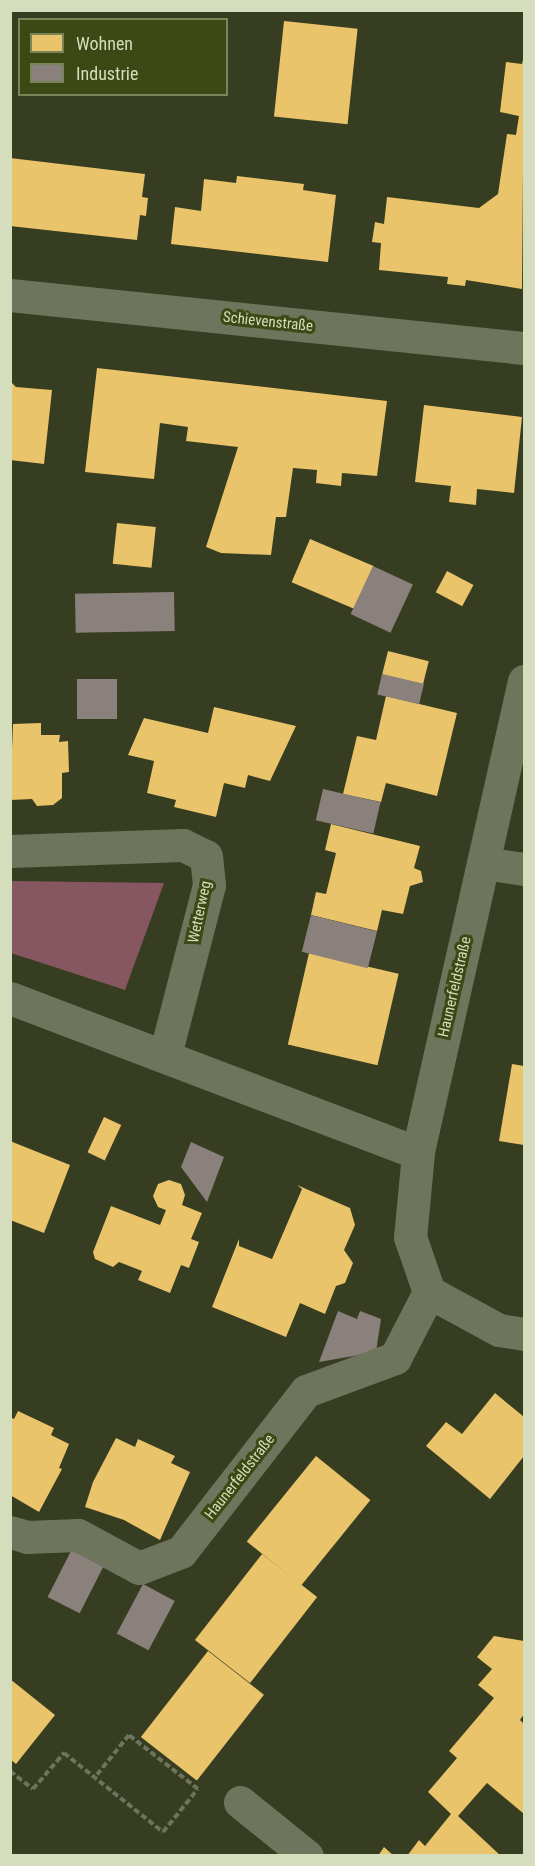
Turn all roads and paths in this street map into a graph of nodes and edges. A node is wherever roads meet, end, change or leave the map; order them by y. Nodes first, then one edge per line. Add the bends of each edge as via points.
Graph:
1 (10, 295) edge
2 (525, 348) edge
3 (525, 681) edge
4 (10, 851) edge
5 (483, 863) junction
6 (525, 869) edge
7 (10, 998) edge
8 (165, 1055) junction
9 (418, 1153) junction
10 (429, 1292) junction
11 (525, 1334) edge
12 (10, 1532) edge
13 (10, 1771) edge
14 (95, 1777) junction
15 (240, 1802) dead end
16 (307, 1856) edge

1 - 2 street, Schievenstraße
3 - 5 street, Haunerfeldstraße
4 - 8 street, Wetterweg via 183,845 206,856 209,885
5 - 6 street
5 - 9 street, Haunerfeldstraße
7 - 8 street
8 - 9 street
9 - 10 street, Haunerfeldstraße via 410,1237
10 - 11 street via 499,1330
10 - 12 street, Haunerfeldstraße via 395,1358 306,1391 181,1552 139,1568 78,1536 27,1537
13 - 14 path via 33,1789 64,1753
14 - 14 path via 129,1735 198,1789 163,1832
15 - 16 street

